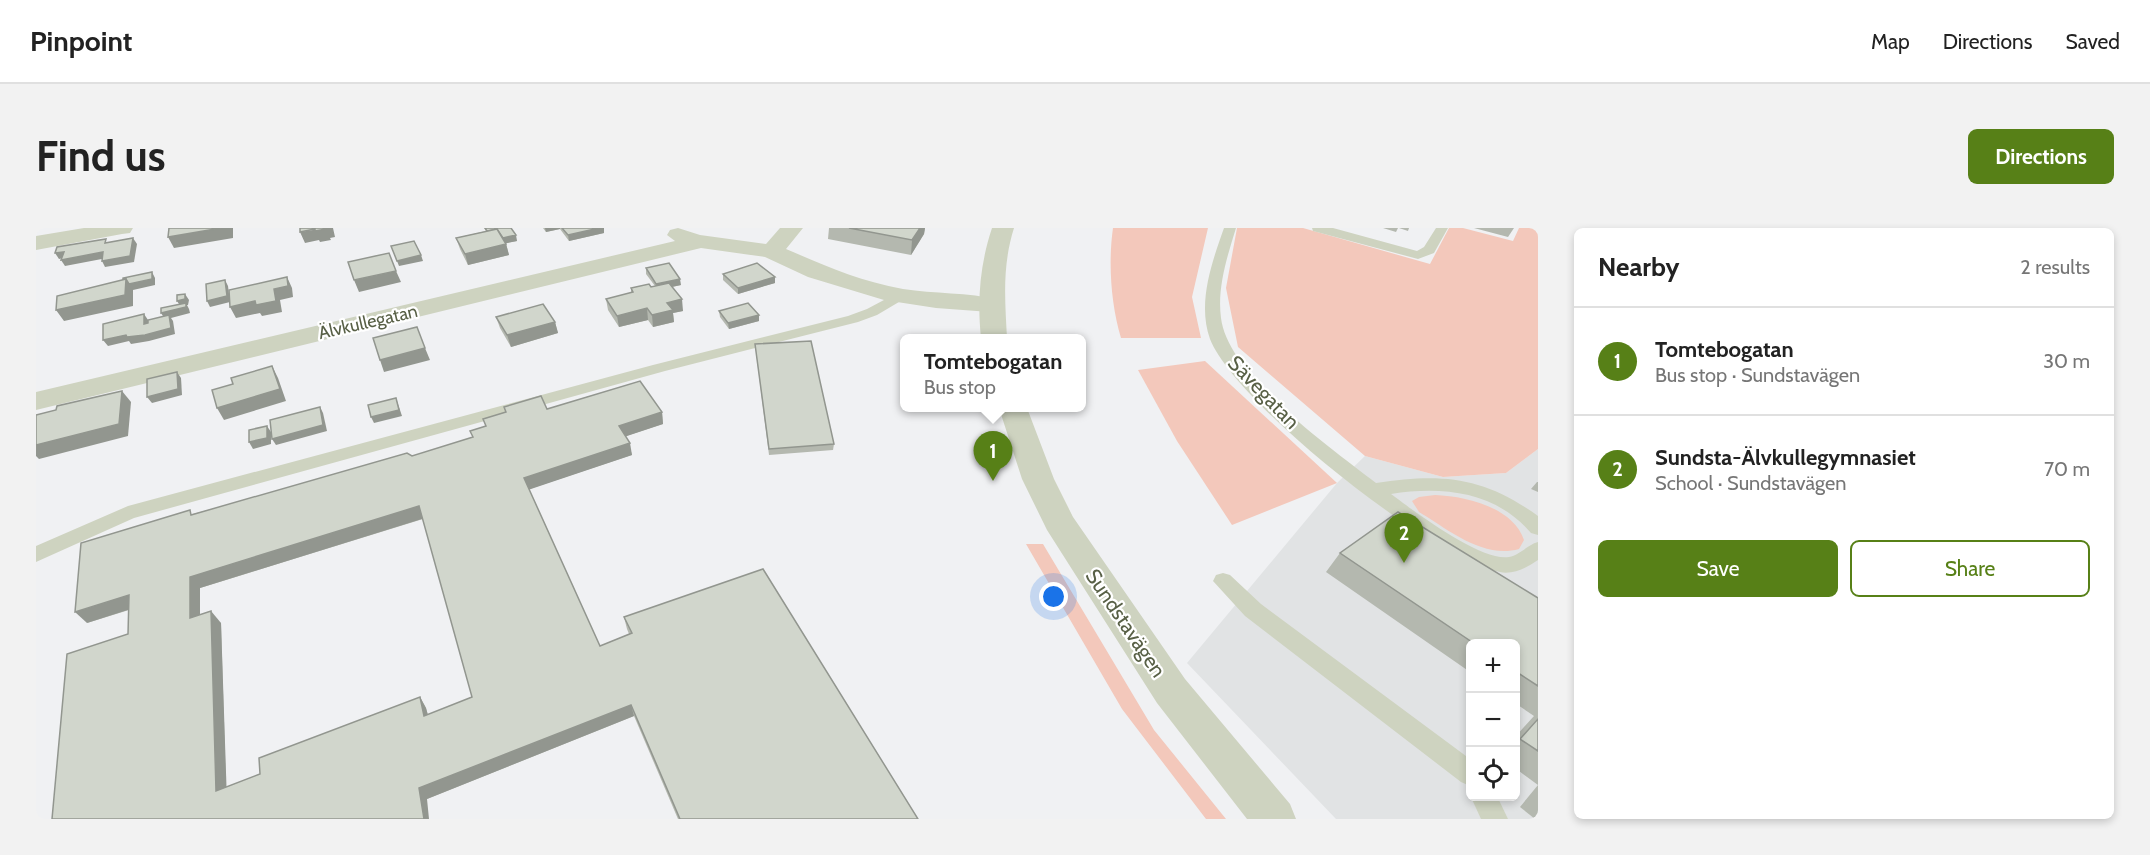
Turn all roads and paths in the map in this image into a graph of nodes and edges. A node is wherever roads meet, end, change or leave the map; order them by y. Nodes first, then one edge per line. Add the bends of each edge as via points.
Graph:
1 (122, 228) edge
2 (668, 228) edge
3 (792, 228) edge
4 (1003, 228) edge
5 (1230, 228) edge
6 (1318, 228) edge
7 (1442, 228) edge
8 (700, 242) junction
9 (36, 243) edge
10 (772, 252) junction
11 (900, 296) junction
12 (990, 305) junction
13 (993, 334) edge
14 (36, 401) edge
15 (1014, 412) edge
16 (1373, 490) junction
17 (1538, 528) edge
18 (1538, 549) edge
19 (36, 554) edge
20 (1223, 580) dead end
21 (1466, 771) edge
22 (1486, 801) edge
23 (1274, 819) edge
24 (1495, 819) edge

1 - 9 street
2 - 8 street
3 - 10 street
4 - 12 street via 994,260
5 - 16 lane, Sävegatan via 1214,288 1215,330 1224,351 1249,383
6 - 7 lane via 1418,255 1428,250
8 - 10 street
8 - 14 street, Älvkullegatan
10 - 11 street via 852,284
11 - 12 street
11 - 19 lane via 853,319 128,513
12 - 13 street
15 - 23 street, Sundstavägen via 1038,479 1059,522 1171,691
16 - 17 lane via 1411,484 1466,485 1507,504
16 - 18 lane, Sävegatan via 1422,526 1474,556 1500,565 1521,563
20 - 21 lane via 1253,610
22 - 24 lane

